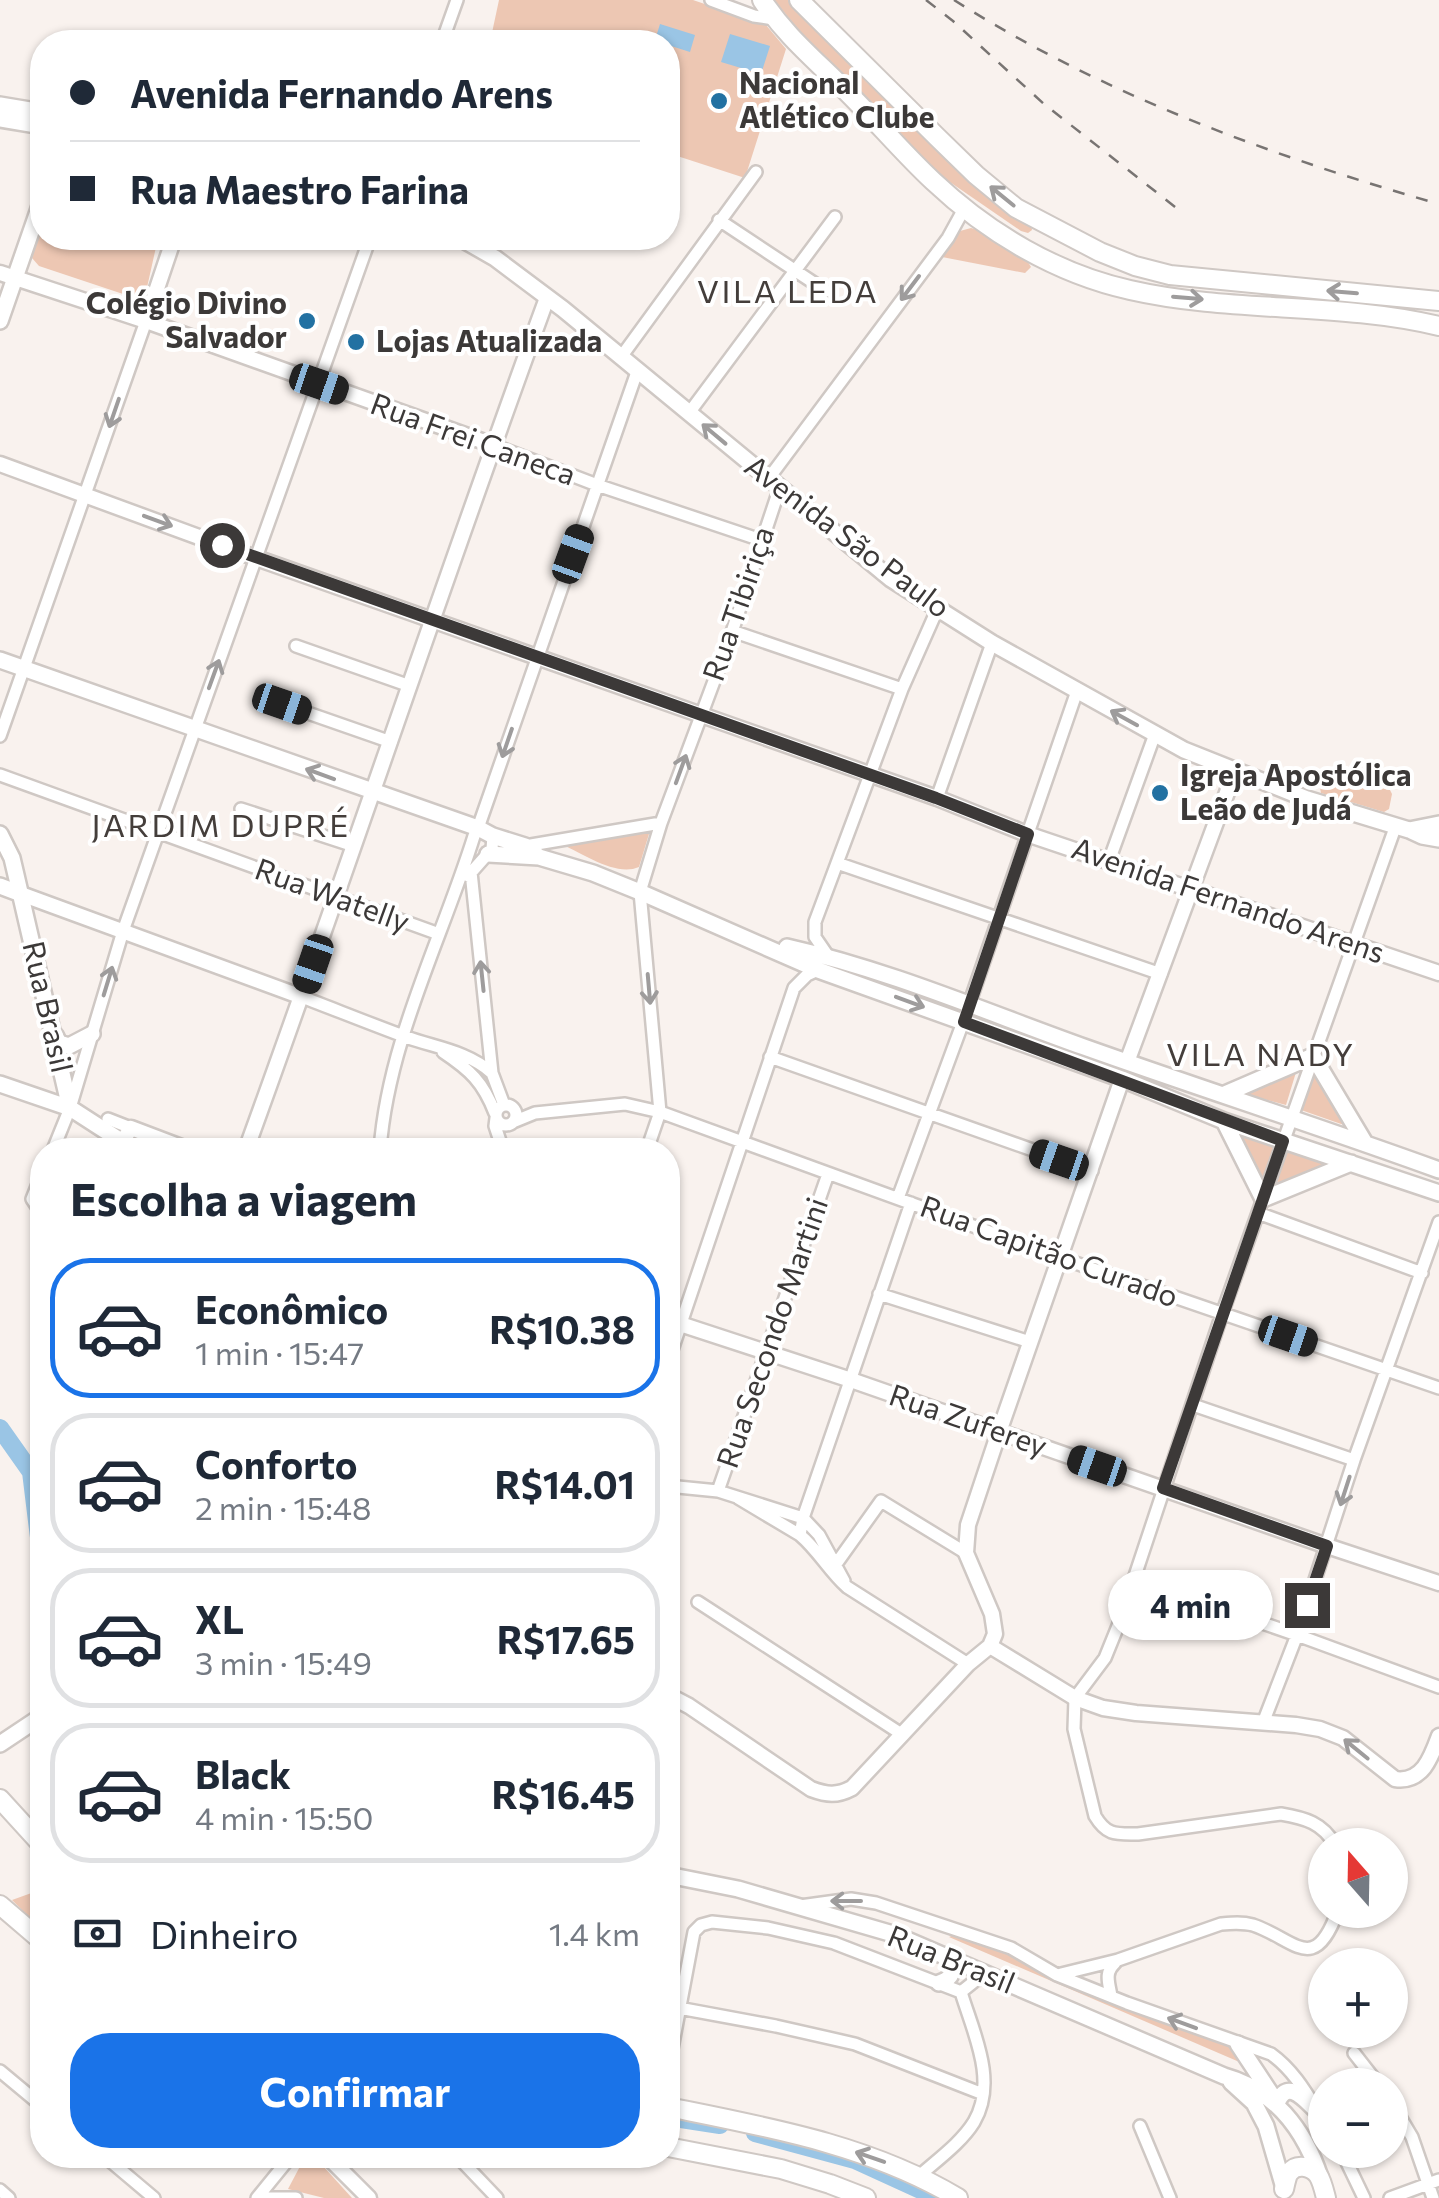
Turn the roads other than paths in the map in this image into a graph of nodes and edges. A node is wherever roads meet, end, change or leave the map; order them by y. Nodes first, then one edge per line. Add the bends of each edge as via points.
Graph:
1 (457, 0) edge
2 (762, 0) edge
3 (800, 0) edge
4 (718, 1) edge
5 (774, 19) junction
6 (446, 30) edge
7 (0, 105) edge
8 (30, 110) edge
9 (0, 119) edge
10 (30, 124) edge
11 (756, 172) dead end
12 (965, 207) junction
13 (835, 217) dead end
14 (720, 220) junction
15 (1043, 223) junction
16 (30, 226) edge
17 (1012, 242) junction
18 (170, 250) edge
19 (366, 250) edge
20 (481, 250) edge
21 (796, 272) junction
22 (8, 275) edge
23 (826, 291) dead end
24 (547, 298) junction
25 (1439, 301) edge
26 (0, 321) edge
27 (146, 321) junction
28 (1439, 326) edge
29 (622, 357) junction
30 (638, 369) junction
31 (319, 384) junction
32 (689, 413) junction
33 (493, 445) junction
34 (0, 464) edge
35 (774, 482) junction
36 (597, 485) junction
37 (85, 494) junction
38 (761, 540) junction
39 (256, 558) junction
40 (937, 610) junction
41 (433, 620) junction
42 (732, 631) junction
43 (992, 643) junction
44 (296, 646) dead end
45 (536, 657) junction
46 (0, 660) edge
47 (23, 668) junction
48 (410, 686) junction
49 (902, 690) junction
50 (1077, 690) junction
51 (282, 704) dead end
52 (700, 714) junction
53 (195, 728) junction
54 (1154, 734) junction
55 (0, 736) edge
56 (391, 742) junction
57 (1235, 772) junction
58 (870, 774) junction
59 (0, 775) edge
60 (374, 793) junction
61 (936, 798) junction
62 (241, 809) dead end
63 (662, 823) junction
64 (1439, 824) edge
65 (1403, 828) junction
66 (486, 832) junction
67 (0, 834) edge
68 (159, 834) junction
69 (1028, 834) junction
70 (1439, 838) edge
71 (354, 846) junction
72 (470, 846) junction
73 (525, 846) junction
74 (486, 856) junction
75 (539, 856) junction
76 (1109, 861) junction
77 (836, 863) junction
78 (471, 872) junction
79 (0, 886) edge
80 (1192, 889) junction
81 (456, 892) junction
82 (640, 892) junction
83 (21, 894) junction
84 (336, 897) junction
85 (999, 918) junction
86 (123, 931) junction
87 (439, 934) junction
88 (1355, 943) junction
89 (823, 963) junction
90 (1439, 973) edge
91 (1161, 974) junction
92 (302, 997) junction
93 (970, 1004) junction
94 (964, 1022) junction
95 (53, 1032) junction
96 (92, 1034) junction
97 (404, 1036) junction
98 (435, 1047) junction
99 (1313, 1056) junction
100 (770, 1057) junction
101 (1127, 1062) junction
102 (492, 1074) junction
103 (1122, 1079) junction
104 (0, 1084) edge
105 (1225, 1094) junction
106 (70, 1108) junction
107 (502, 1111) junction
108 (660, 1112) junction
109 (534, 1113) junction
110 (930, 1114) junction
111 (1291, 1117) junction
112 (108, 1119) dead end
113 (1224, 1120) junction
114 (512, 1123) junction
115 (57, 1138) edge
116 (125, 1138) edge
117 (127, 1138) edge
118 (250, 1138) edge
119 (381, 1138) edge
120 (499, 1138) edge
121 (507, 1138) edge
122 (651, 1138) edge
123 (1283, 1141) junction
124 (742, 1142) junction
125 (1366, 1143) junction
126 (1351, 1163) junction
127 (1439, 1170) edge
128 (1092, 1171) junction
129 (828, 1174) junction
130 (1439, 1193) edge
131 (905, 1200) junction
132 (1260, 1206) junction
133 (1439, 1222) edge
134 (1062, 1258) junction
135 (1422, 1273) junction
136 (880, 1294) junction
137 (680, 1306) edge
138 (1222, 1314) junction
139 (680, 1324) edge
140 (1030, 1342) junction
141 (766, 1352) junction
142 (1387, 1371) junction
143 (851, 1380) junction
144 (1439, 1388) edge
145 (1193, 1405) junction
146 (998, 1432) junction
147 (1354, 1460) junction
148 (680, 1487) edge
149 (1163, 1488) junction
150 (718, 1491) junction
151 (738, 1498) junction
152 (803, 1518) junction
153 (800, 1535) junction
154 (1327, 1546) junction
155 (966, 1553) junction
156 (836, 1564) junction
157 (1135, 1579) junction
158 (1439, 1583) edge
159 (847, 1587) junction
160 (698, 1602) dead end
161 (1297, 1634) junction
162 (990, 1646) junction
163 (968, 1664) junction
164 (1439, 1687) edge
165 (1076, 1698) junction
166 (680, 1701) edge
167 (1264, 1723) junction
168 (30, 1724) edge
169 (903, 1735) junction
170 (1439, 1736) edge
171 (0, 1744) edge
172 (0, 1799) edge
173 (1321, 1828) edge
174 (30, 1832) edge
175 (680, 1877) edge
176 (800, 1906) junction
177 (2, 1911) edge
178 (902, 1912) junction
179 (1330, 1928) edge
180 (30, 1931) edge
181 (893, 1934) junction
182 (948, 1957) junction
183 (1118, 1960) junction
184 (1057, 1974) junction
185 (992, 1976) junction
186 (939, 1983) junction
187 (680, 1984) edge
188 (961, 1992) junction
189 (1112, 1996) junction
190 (680, 2008) edge
191 (1238, 2044) junction
192 (1354, 2054) dead end
193 (1365, 2068) edge
194 (0, 2072) edge
195 (1224, 2076) junction
196 (983, 2094) junction
197 (30, 2096) edge
198 (1308, 2096) edge
199 (1277, 2103) junction
200 (1308, 2105) edge
201 (680, 2110) edge
202 (1291, 2120) junction
203 (1140, 2126) dead end
204 (1266, 2126) junction
205 (1408, 2130) edge
206 (680, 2149) edge
207 (117, 2168) edge
208 (281, 2168) edge
209 (340, 2168) edge
210 (468, 2168) edge
211 (1349, 2168) edge
212 (274, 2176) junction
213 (918, 2177) junction
214 (1320, 2177) junction
215 (1434, 2182) edge
216 (0, 2190) edge
217 (1280, 2195) edge
218 (148, 2196) edge
219 (292, 2197) edge
220 (10, 2198) edge
221 (258, 2198) edge
222 (369, 2198) edge
223 (497, 2198) edge
224 (866, 2198) edge
225 (958, 2198) edge
226 (1170, 2198) edge
227 (1326, 2198) edge
228 (1364, 2198) edge
229 (1390, 2198) edge
230 (1433, 2198) edge

1 - 6 street
2 - 5 main road
15 -> 3 main road via 976,174
4 - 5 street
5 - 12 main road
7 - 8 main road
9 - 10 main road
11 - 14 street
12 - 17 main road
12 -> 35 street, Rua Tibiriça
13 - 21 street
14 - 21 street
14 - 29 street
15 - 17 main road via 1032,238
25 -> 15 main road via 1170,275 1100,252
16 - 22 main road
17 -> 28 main road via 1092,280 1131,290
18 - 27 street
19 - 31 street
20 - 24 main road, Avenida São Paulo
21 - 23 street
21 - 32 street
22 - 26 main road
22 - 27 street, Rua Frei Caneca
24 - 29 main road, Avenida São Paulo
24 - 33 street
27 - 31 street, Rua Frei Caneca
27 -> 37 street
29 - 30 main road, Avenida São Paulo
30 - 32 main road, Avenida São Paulo
30 - 36 street
31 - 33 street, Rua Frei Caneca
31 - 39 street
35 -> 32 main road, Avenida São Paulo
33 - 36 street, Rua Frei Caneca
33 - 41 street
34 - 37 street, Avenida Fernando Arens
35 - 38 street, Rua Tibiriça
35 - 40 main road, Avenida São Paulo
36 - 38 street, Rua Frei Caneca
36 - 45 street
37 -> 39 street, Avenida Fernando Arens
37 - 47 street
38 - 42 street, Rua Tibiriça
39 - 41 street, Avenida Fernando Arens
53 -> 39 street
40 - 43 main road, Avenida São Paulo
40 - 49 street
41 - 45 street, Avenida Fernando Arens
41 - 48 street
42 - 49 street
42 - 52 street, Rua Tibiriça
43 - 50 main road, Avenida São Paulo
43 - 61 street
44 - 48 street
45 - 52 street, Avenida Fernando Arens
45 -> 66 street
46 - 47 main road
47 - 53 main road
47 - 55 street
48 - 56 street
49 - 58 street
54 -> 50 main road, Avenida São Paulo
50 - 69 street
51 - 56 street
52 - 58 street, Avenida Fernando Arens
63 -> 52 street, Rua Tibiriça
60 -> 53 main road
53 - 68 street
54 - 57 main road, Avenida São Paulo
54 - 76 street
56 - 60 street
57 - 65 main road, Avenida São Paulo
57 - 80 street
58 - 61 street, Avenida Fernando Arens
58 - 77 street
59 - 68 street, Rua Watelly
60 - 66 main road
60 - 71 street
61 - 69 street, Avenida Fernando Arens
62 - 71 street
63 - 73 street
63 - 82 street, Rua Tibiriça
64 - 65 main road
65 - 70 main road, Avenida São Paulo
65 - 88 street
66 - 72 street
66 - 73 main road
66 - 74 street via 492,849
67 - 83 main road, Rua Brasil
68 - 84 street, Rua Watelly
68 - 86 street
69 - 76 street, Avenida Fernando Arens
69 - 85 street
71 - 84 street
72 - 74 street
72 - 81 street
73 - 75 main road
74 - 75 main road
74 - 78 street
75 - 82 main road
76 - 80 street, Avenida Fernando Arens
77 - 85 street
77 - 89 street via 815,922
78 - 81 street
102 -> 78 street
79 - 83 main road
80 - 88 street, Avenida Fernando Arens
80 - 91 street
81 - 87 street
82 - 89 main road
82 -> 108 street
83 - 86 street
83 - 95 main road, Rua Brasil
84 - 87 street, Rua Watelly
84 - 92 street
85 - 91 street
85 - 93 street
86 - 92 street
96 -> 86 street
87 - 97 street
88 - 90 street, Avenida Fernando Arens
88 - 99 street
89 - 93 main road
89 -> 94 main road
89 - 100 street via 794,988
91 - 101 street
92 - 97 street
92 - 118 street
93 - 94 street
93 - 101 main road
94 - 103 main road
94 - 110 street
95 - 96 main road via 69,1046
95 - 106 main road, Rua Brasil
96 - 106 street
97 - 98 street
97 - 119 street
98 - 102 street via 464,1054
98 - 107 street via 464,1065
99 - 105 main road
99 - 111 street
99 - 125 main road
100 - 110 street
100 - 124 street
101 - 105 main road
102 - 107 street
103 - 113 main road
103 - 128 street
104 - 106 main road
105 - 111 main road
106 - 115 street
106 - 116 main road, Rua Brasil
107 - 109 street
107 - 114 street via 503,1125
107 - 120 street
108 - 109 street, Rua Capitão Curado via 625,1104
108 - 122 street
108 - 124 street, Rua Capitão Curado
109 - 114 street
110 - 128 street
110 - 131 street
111 - 123 street
111 - 125 main road
112 - 117 street
113 - 123 main road
113 - 132 main road
114 - 121 street
123 - 126 main road
123 - 132 street
124 - 129 street, Rua Capitão Curado
124 - 137 street
125 - 127 main road
126 - 130 main road
126 - 132 main road
128 - 134 street
129 - 131 street, Rua Capitão Curado
129 - 141 street, Rua Secondo Martini
131 - 134 street, Rua Capitão Curado
131 - 136 street
132 - 135 street
132 - 138 street
133 - 135 street
134 - 138 street, Rua Capitão Curado
134 - 140 street
135 - 142 street
136 - 140 street
136 - 143 street
138 - 142 street, Rua Capitão Curado
138 - 145 street
139 - 141 street, Rua Zuferey
140 - 146 street
141 - 143 street, Rua Zuferey
141 - 150 street, Rua Secondo Martini
142 - 144 street, Rua Capitão Curado
142 - 147 street
143 - 146 street, Rua Zuferey
143 - 152 street
145 - 147 street
145 - 149 street
146 - 149 street, Rua Zuferey
146 - 155 street via 968,1525
147 -> 154 street
148 - 150 street
149 - 154 street, Rua Zuferey
149 - 157 street
150 - 151 street
151 - 152 street
151 - 153 street
152 - 153 street
152 - 156 street
153 - 159 street
154 - 158 street, Rua Zuferey
154 - 161 street
155 - 156 street via 882,1501
155 - 162 street via 992,1614
156 - 159 street
157 - 161 street
157 - 165 street via 1105,1658
159 - 163 street
160 - 169 street
161 - 164 street
161 - 167 street
162 - 163 street
162 - 165 street
163 - 169 street
165 - 167 street via 1136,1713
165 - 173 street via 1074,1729 1102,1828 1138,1834 1281,1814
166 - 169 street via 826,1794 852,1788
170 -> 167 street via 1432,1755 1404,1780 1342,1738
168 - 171 main road
172 - 174 main road
175 - 176 main road, Rua Brasil
178 -> 176 street via 850,1898
176 - 181 main road, Rua Brasil
177 - 180 main road
178 - 181 street
178 - 184 street via 1011,1948
179 - 183 street via 1305,1949 1256,1926 1221,1924
181 - 182 main road, Rua Brasil
182 - 185 main road, Rua Brasil
182 - 186 main road via 952,1975
183 - 184 street
183 - 189 street via 1108,1975
184 - 189 street
185 - 188 street
185 - 195 main road, Rua Brasil
186 - 187 street via 834,1943 712,1922 694,1932
186 - 188 street
188 - 196 street via 981,2056
191 -> 189 street
190 - 196 street via 855,2044
191 - 198 street via 1284,2064
191 - 199 main road
192 - 193 street
194 - 197 street
195 - 199 main road, Rua Brasil
195 - 204 main road
196 - 213 street via 966,2133
199 - 200 main road via 1293,2091
199 - 202 main road
213 -> 201 main road via 815,2140
202 - 204 main road via 1276,2130
202 - 214 main road
203 - 226 street
204 - 217 main road
205 - 215 street
206 - 224 main road via 782,2169
207 - 218 street
208 - 212 street
209 - 222 street
210 - 223 street
211 - 228 street
212 - 219 street
212 - 221 street
213 - 225 main road
214 - 217 main road via 1302,2166 1294,2169
214 - 227 main road
215 - 229 street
215 - 230 street
216 - 220 street
219 - 221 street

